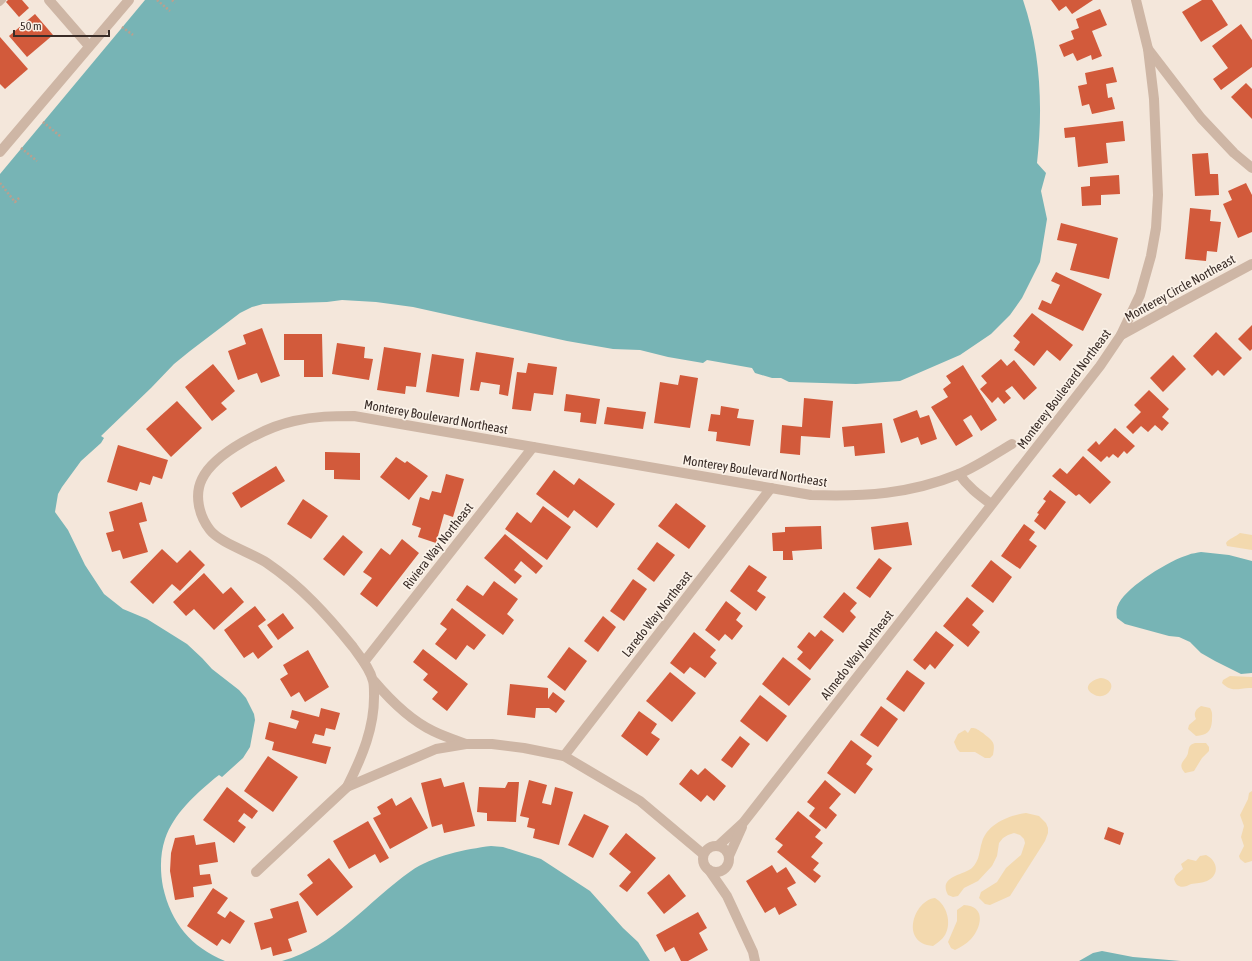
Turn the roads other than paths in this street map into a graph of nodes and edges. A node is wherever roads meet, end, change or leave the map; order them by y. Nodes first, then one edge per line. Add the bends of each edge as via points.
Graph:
1 (3, 0) edge
2 (49, 0) edge
3 (129, 0) edge
4 (1136, 0) edge
5 (0, 3) edge
6 (89, 46) junction
7 (1148, 49) junction
8 (0, 152) edge
9 (1252, 168) edge
10 (1252, 264) edge
11 (1121, 335) junction
12 (1012, 444) dead end
13 (533, 447) junction
14 (959, 474) junction
15 (771, 488) junction
16 (992, 504) junction
17 (364, 662) junction
18 (374, 681) junction
19 (466, 744) junction
20 (564, 756) junction
21 (347, 787) junction
22 (743, 823) junction
23 (718, 846) junction
24 (703, 854) junction
25 (729, 856) junction
26 (725, 869) junction
27 (709, 870) junction
28 (256, 872) dead end
29 (727, 896) junction
30 (755, 961) edge

1 - 5 lane
2 - 6 street
3 - 6 street
4 - 7 street, Monterey Boulevard Northeast
6 - 8 street
7 - 9 street via 1201,118
7 - 11 street, Monterey Boulevard Northeast via 1157,160 1156,228 1140,295
10 - 11 street, Monterey Circle Northeast
11 - 16 street, Monterey Boulevard Northeast via 1100,366
12 - 14 street, Monterey Boulevard Northeast
13 - 15 street, Monterey Boulevard Northeast
13 - 17 street, Riviera Way Northeast
13 - 17 street, Monterey Boulevard Northeast via 354,416 316,416 281,425 243,441 210,468 202,479 198,492 203,520 211,532 266,563 289,580 311,599
14 - 15 street, Monterey Boulevard Northeast via 897,492 862,496 811,495
14 - 16 street via 975,492
15 - 20 street, Laredo Way Northeast
16 - 22 street, Almedo Way Northeast
17 - 18 street, Monterey Boulevard Northeast
18 - 19 street, Monterey Boulevard Northeast via 400,709 418,722 434,732
18 - 21 street, Monterey Boulevard Northeast via 375,707 372,725
19 - 20 street, Monterey Boulevard Northeast via 492,744
19 - 21 street, Monterey Boulevard Northeast via 436,748
20 - 24 street, Monterey Boulevard Northeast via 640,801
21 - 28 street
22 - 23 street, Almedo Way Northeast
22 - 25 street, Almedo Way Northeast
23 - 24 street via 709,848
23 - 25 street via 725,849
24 - 27 street via 703,863
25 - 26 street
26 - 27 street via 717,872
26 - 29 street
27 - 29 street
29 - 30 street

